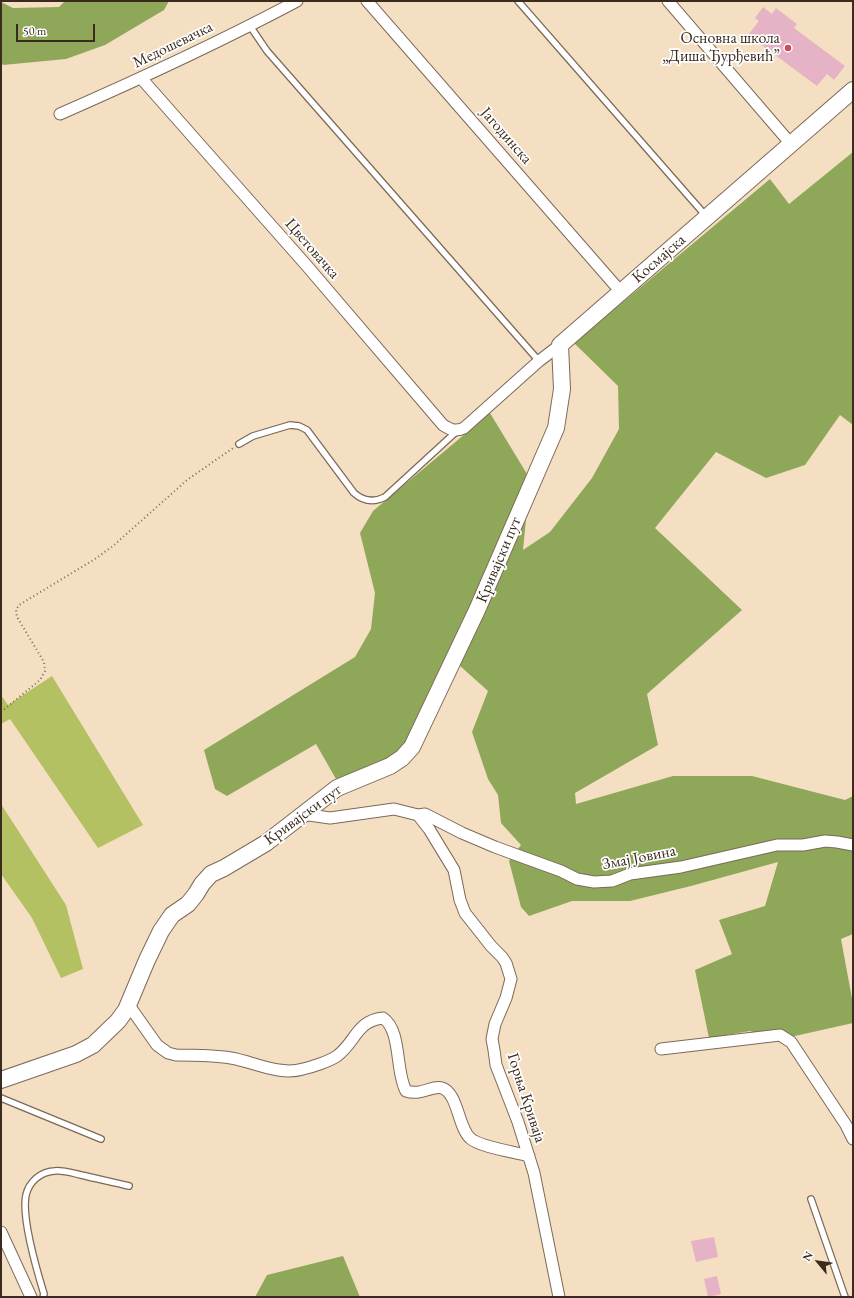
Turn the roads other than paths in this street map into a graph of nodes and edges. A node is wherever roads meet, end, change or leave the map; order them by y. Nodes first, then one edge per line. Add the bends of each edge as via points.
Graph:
1 (297, 1) edge
2 (367, 1) edge
3 (518, 1) edge
4 (668, 1) edge
5 (250, 26) junction
6 (141, 78) junction
7 (853, 90) edge
8 (60, 114) dead end
9 (791, 144) junction
10 (707, 217) junction
11 (621, 292) junction
12 (560, 345) junction
13 (539, 361) junction
14 (461, 430) junction
15 (239, 444) road end
16 (302, 814) junction
17 (418, 815) junction
18 (853, 845) edge
19 (128, 1004) junction
20 (661, 1049) dead end
21 (1, 1080) edge
22 (1, 1098) edge
23 (101, 1139) dead end
24 (853, 1139) edge
25 (529, 1156) junction
26 (129, 1186) dead end
27 (811, 1199) dead end
28 (1, 1232) edge
29 (31, 1297) edge
30 (43, 1297) edge
31 (559, 1297) edge
32 (845, 1297) edge

1 - 5 street, Медошевачка
2 - 11 street, Јагодинска
3 - 10 lane
4 - 9 street
5 - 6 street, Медошевачка
5 - 13 lane via 267,51
6 - 8 street, Медошевачка
6 - 14 street, Цветовачка via 444,425 452,430
7 - 9 street, Космајска
9 - 10 street, Космајска
10 - 11 street, Космајска
11 - 12 street, Космајска
12 - 13 street, Космајска
12 - 16 street, Кривајски пут via 562,389 556,428 420,733 402,758 390,766 337,788
13 - 14 street, Космајска
14 - 15 lane via 385,497 374,501 362,499 354,493 310,434 299,426 253,436
16 - 17 street via 330,818 394,809
16 - 19 street, Кривајски пут via 266,843 211,874 188,904 172,914 161,931
17 - 18 street, Змај Јовина via 425,814 462,834 577,879 594,882 612,881 630,874 681,867 777,844 803,845 825,841
17 - 25 street, Горња Криваја via 454,870 465,913 502,957 509,972 511,979 492,1039 496,1065
19 - 21 street, Кривајски пут via 118,1021 93,1045 76,1054
19 - 25 street via 157,1045 168,1053 229,1058 285,1070 302,1070 336,1057 364,1025 372,1019 383,1018 389,1022 394,1033 400,1072 406,1091 414,1093 443,1088 451,1094 469,1138 478,1144
20 - 24 street via 780,1035 791,1042
22 - 23 lane
25 - 31 street, Горња Криваја
26 - 30 lane via 62,1171 42,1174 31,1184 26,1196 26,1209 30,1241
27 - 32 lane
28 - 29 street

